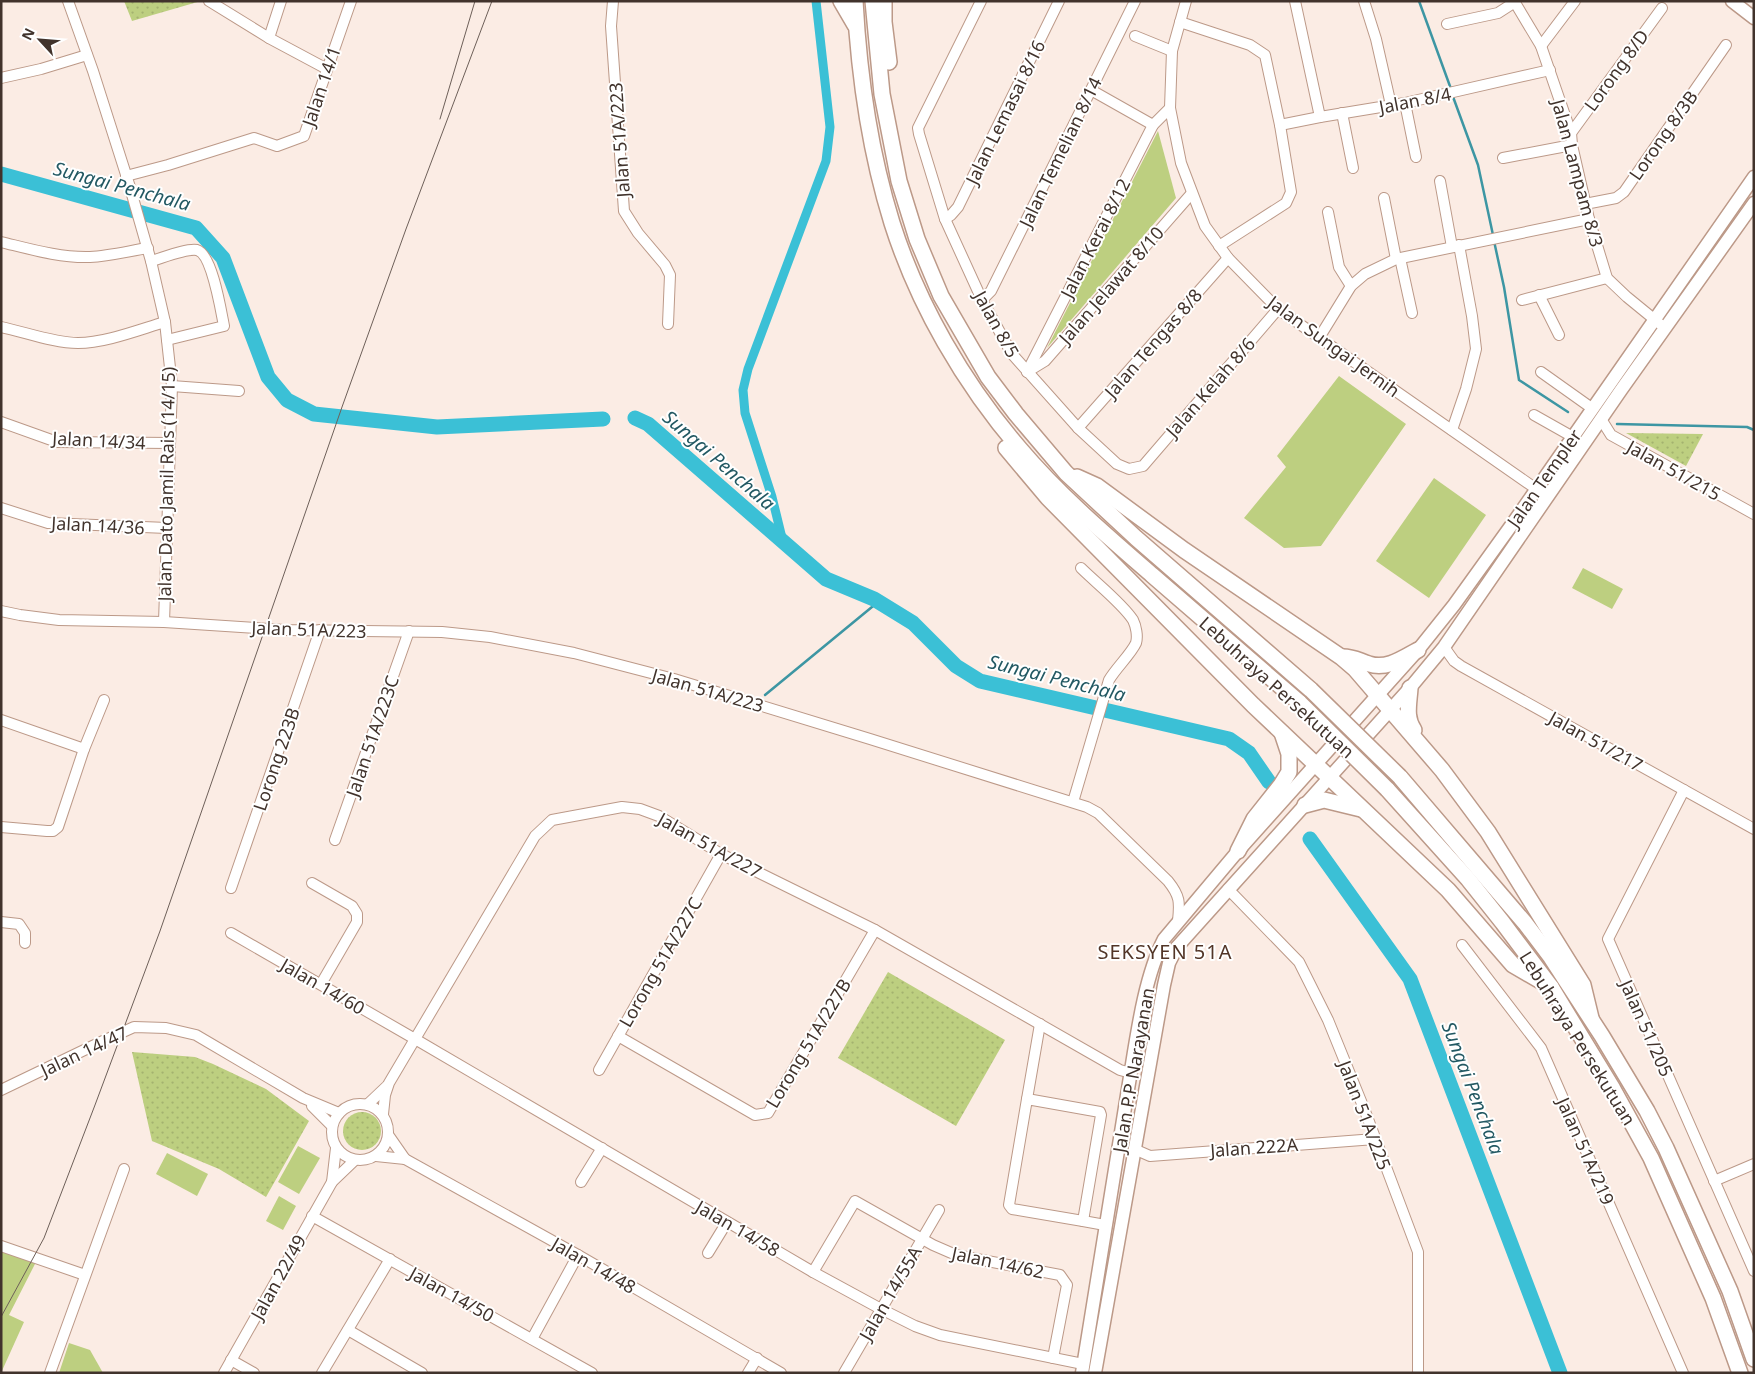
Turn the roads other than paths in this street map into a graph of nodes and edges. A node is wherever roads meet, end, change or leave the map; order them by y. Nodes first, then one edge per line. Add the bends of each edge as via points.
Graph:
1 (68, 1) edge
2 (209, 1) edge
3 (281, 1) edge
4 (351, 1) edge
5 (613, 1) edge
6 (841, 1) edge
7 (855, 1) edge
8 (873, 1) edge
9 (884, 1) edge
10 (981, 1) edge
11 (1059, 1) edge
12 (1135, 1) edge
13 (1186, 1) edge
14 (1295, 1) edge
15 (1364, 1) edge
16 (1575, 1) edge
17 (1514, 2) edge
18 (1738, 3) edge
19 (1662, 8) dead end
20 (1754, 18) edge
21 (1180, 22) junction
22 (1447, 24) dead end
23 (856, 26) junction
24 (1135, 36) dead end
25 (269, 38) junction
26 (1726, 45) dead end
27 (1541, 46) junction
28 (1172, 51) junction
29 (87, 55) junction
30 (327, 68) junction
31 (1550, 70) junction
32 (1, 78) edge
33 (1091, 90) junction
34 (882, 94) junction
35 (1405, 103) junction
36 (1391, 105) junction
37 (1170, 108) junction
38 (1342, 113) junction
39 (1320, 117) junction
40 (1153, 125) junction
41 (1280, 125) junction
42 (1571, 133) junction
43 (1572, 145) junction
44 (1416, 157) dead end
45 (1503, 158) dead end
46 (1353, 168) dead end
47 (1754, 177) edge
48 (127, 180) junction
49 (1440, 181) dead end
50 (1192, 193) junction
51 (1384, 198) dead end
52 (1754, 203) edge
53 (1585, 204) junction
54 (1328, 212) dead end
55 (945, 218) junction
56 (1589, 219) junction
57 (1, 242) edge
58 (1219, 246) junction
59 (1456, 246) junction
60 (148, 248) junction
61 (1228, 258) junction
62 (1398, 259) junction
63 (151, 260) junction
64 (1607, 278) junction
65 (1351, 286) junction
66 (1539, 295) junction
67 (982, 300) junction
68 (1522, 300) dead end
69 (1278, 308) junction
70 (1412, 313) dead end
71 (1654, 320) junction
72 (165, 322) junction
73 (668, 324) dead end
74 (1, 327) edge
75 (1665, 328) junction
76 (1559, 335) dead end
77 (1319, 338) junction
78 (167, 340) junction
79 (1027, 372) junction
80 (1540, 372) dead end
81 (172, 386) junction
82 (239, 391) dead end
83 (982, 402) junction
84 (1597, 414) junction
85 (1534, 415) dead end
86 (1, 422) edge
87 (1078, 428) junction
88 (1452, 430) junction
89 (1573, 437) junction
90 (170, 443) junction
91 (1143, 466) joint
92 (1066, 473) junction
93 (1542, 492) junction
94 (1, 508) edge
95 (1754, 514) edge
96 (167, 528) junction
97 (1081, 568) dead end
98 (1, 611) edge
99 (164, 622) junction
100 (320, 630) junction
101 (409, 631) junction
102 (1444, 646) junction
103 (1418, 650) junction
104 (1341, 657) junction
105 (1410, 688) junction
106 (1378, 694) junction
107 (104, 700) dead end
108 (1391, 710) junction
109 (1, 720) edge
110 (1282, 732) junction
111 (84, 749) junction
112 (1315, 764) junction
113 (1442, 770) junction
114 (1330, 778) junction
115 (1684, 790) junction
116 (1073, 802) junction
117 (1306, 805) junction
118 (1363, 809) junction
119 (1, 828) edge
120 (1754, 829) edge
121 (335, 840) dead end
122 (1238, 850) junction
123 (721, 854) junction
124 (312, 883) dead end
125 (232, 888) dead end
126 (1228, 890) junction
127 (1178, 921) junction
128 (1, 922) edge
129 (876, 930) junction
130 (231, 933) dead end
131 (25, 943) dead end
132 (1462, 945) dead end
133 (321, 984) junction
134 (1551, 987) junction
135 (1591, 1018) junction
136 (1040, 1024) junction
137 (618, 1036) junction
138 (415, 1039) junction
139 (599, 1070) dead end
140 (1131, 1073) junction
141 (390, 1083) junction
142 (1, 1090) edge
143 (303, 1098) junction
144 (1028, 1099) junction
145 (368, 1104) junction
146 (339, 1113) junction
147 (383, 1114) junction
148 (332, 1126) junction
149 (388, 1136) junction
150 (1375, 1139) junction
151 (336, 1148) junction
152 (602, 1148) junction
153 (1134, 1149) junction
154 (376, 1156) junction
155 (405, 1159) junction
156 (355, 1160) junction
157 (1754, 1164) edge
158 (124, 1169) dead end
159 (1714, 1181) junction
160 (332, 1182) junction
161 (582, 1182) dead end
162 (938, 1212) dead end
163 (312, 1216) junction
164 (1083, 1221) junction
165 (727, 1222) junction
166 (1105, 1225) junction
167 (922, 1239) junction
168 (1, 1246) edge
169 (708, 1253) dead end
170 (578, 1255) junction
171 (390, 1259) junction
172 (1754, 1271) edge
173 (813, 1272) junction
174 (85, 1275) junction
175 (881, 1309) junction
176 (348, 1330) junction
177 (532, 1339) junction
178 (757, 1358) junction
179 (1053, 1358) junction
180 (1754, 1359) edge
181 (231, 1360) junction
182 (1082, 1368) edge
183 (50, 1373) edge
184 (224, 1373) edge
185 (254, 1373) edge
186 (322, 1373) edge
187 (422, 1373) edge
188 (592, 1373) edge
189 (748, 1373) edge
190 (781, 1373) edge
191 (844, 1373) edge
192 (1095, 1373) edge
193 (1418, 1373) edge
194 (1683, 1373) edge
195 (1740, 1373) edge

1 - 29 street, Jalan Dato Jamil Rais (14/15)
2 - 25 street
3 - 25 street
4 - 30 street, Jalan 14/1
5 - 73 street, Jalan 51A/223 via 611,26 624,211 670,275
6 - 23 highway
7 - 23 highway, Lebuhraya Persekutuan
8 - 34 highway, Lebuhraya Persekutuan
9 - 34 highway via 889,61
10 - 55 street, Jalan 8/5 via 918,128
11 - 55 street, Jalan Lemasai 8/16 via 958,207
12 - 33 street, Jalan Temelian 8/14
13 - 21 street, Jalan Sungai Jernih
14 - 39 street
15 - 36 street
16 - 27 street
17 - 22 street via 1498,13
17 - 27 street, Jalan Lampam 8/3
18 - 20 main road
19 - 42 street, Lorong 8/D
21 - 28 street, Jalan Sungai Jernih
21 - 41 street via 1250,45 1265,56
23 - 83 highway, Lebuhraya Persekutuan via 876,163 893,224 926,305
24 - 28 street
25 - 30 street
26 - 53 street, Lorong 8/3B via 1624,192 1616,198
27 - 31 street, Jalan Lampam 8/3
28 - 37 street, Jalan Sungai Jernih
29 - 32 street
29 - 48 street, Jalan Dato Jamil Rais (14/15)
30 - 48 street, Jalan 14/1 via 304,136 277,146 254,138
31 - 35 street, Jalan 8/4
31 - 42 street, Jalan Lampam 8/3
33 - 40 street
33 - 67 street, Jalan Temelian 8/14 via 991,291
34 - 92 highway, Lebuhraya Persekutuan via 899,181 917,239 941,296 988,377
35 - 36 street, Jalan 8/4
35 - 44 street
36 - 38 street, Jalan 8/4
37 - 40 street, Jalan Kerai 8/12
37 - 50 street, Jalan Sungai Jernih via 1181,163
38 - 39 street, Jalan 8/4
38 - 46 street
39 - 41 street, Jalan 8/4
40 - 79 street, Jalan Kerai 8/12
41 - 58 street via 1291,192 1286,203
42 - 43 street, Jalan Lampam 8/3
43 - 45 street
43 - 53 street, Jalan Lampam 8/3
47 - 71 main road, Jalan Templer
48 - 60 street, Jalan Dato Jamil Rais (14/15)
49 - 59 street
50 - 58 street, Jalan Sungai Jernih via 1206,226
50 - 79 street, Jalan Jelawat 8/10 via 1045,360
51 - 62 street
52 - 75 main road, Jalan Templer
53 - 56 street, Jalan Lampam 8/3
54 - 65 street via 1339,267
55 - 67 street, Jalan 8/5
56 - 59 street
56 - 64 street, Jalan Lampam 8/3
57 - 60 street via 74,256
58 - 61 street, Jalan Sungai Jernih
59 - 62 street
59 - 88 street via 1476,349
60 - 63 street, Jalan Dato Jamil Rais (14/15)
61 - 69 street, Jalan Sungai Jernih
61 - 87 street, Jalan Tengas 8/8
62 - 65 street via 1364,274
62 - 70 street
63 - 72 street, Jalan Dato Jamil Rais (14/15)
63 - 78 street via 196,250 203,254 210,266 224,326
64 - 66 street
64 - 71 street, Jalan Lampam 8/3
65 - 77 street
66 - 68 street
66 - 76 street
67 - 79 street, Jalan 8/5 via 1012,354
69 - 77 street, Jalan Sungai Jernih
69 - 91 street, Jalan Kelah 8/6
71 - 75 street, Jalan Lampam 8/3
71 - 84 main road, Jalan Templer
72 - 74 street via 77,343
72 - 78 street, Jalan Dato Jamil Rais (14/15)
75 - 84 main road, Jalan Templer
77 - 88 street, Jalan Sungai Jernih
78 - 81 street, Jalan Dato Jamil Rais (14/15)
79 - 87 street, Jalan 8/5
80 - 84 street, Jalan 51/215
81 - 82 street
81 - 90 street, Jalan Dato Jamil Rais (14/15)
83 - 110 highway via 988,425 1048,498
83 - 134 highway, Lebuhraya Persekutuan, bridge via 1020,450 1056,488 1300,703 1387,789 1468,879
84 - 89 main road, Jalan Templer
84 - 93 main road, Jalan Templer
84 - 95 street, Jalan 51/215 via 1612,435
85 - 89 street
86 - 90 street, Jalan 14/34 via 57,442
87 - 91 street, Jalan 8/5 via 1117,464 1129,469
88 - 93 street, Jalan Sungai Jernih
89 - 93 main road, Jalan Templer
90 - 96 street, Jalan Dato Jamil Rais (14/15)
92 - 104 highway via 1097,486
92 - 135 highway, Lebuhraya Persekutuan, bridge via 1311,690 1400,777 1524,923
93 - 102 main road, Jalan Templer
93 - 103 main road, Jalan Templer
94 - 96 street, Jalan 14/36 via 48,523
96 - 99 street, Jalan Dato Jamil Rais (14/15)
97 - 116 street via 1133,621 1138,637 1106,689
98 - 99 street, Jalan 51A/223 via 59,620
99 - 100 street, Jalan 51A/223
100 - 101 street, Jalan 51A/223
100 - 125 street, Lorong 223B
101 - 116 street, Jalan 51A/223 via 490,637 622,665 746,700
101 - 121 street, Jalan 51A/223C
102 - 105 main road, Jalan Templer
102 - 115 street, Jalan 51/217 via 1461,666
103 - 104 highway via 1379,666 1354,657
103 - 106 main road, Jalan Templer
104 - 106 highway
105 - 108 main road, Jalan Templer
105 - 113 highway via 1409,722
106 - 108 highway
106 - 112 main road, Jalan Templer
107 - 111 street
108 - 113 highway
108 - 114 main road, Jalan Templer
109 - 111 street
110 - 112 highway
110 - 122 highway via 1289,754 1289,772 1254,819
111 - 119 street via 55,830
112 - 114 highway
112 - 122 main road, Jalan P.P Narayanan
113 - 135 highway via 1488,832 1578,976
114 - 117 main road, Jalan P.P Narayanan
114 - 118 highway
115 - 120 street, Jalan 51/217
115 - 159 street, Jalan 51/205 via 1608,939
116 - 127 street, Jalan 51A/223 via 1098,813 1168,881 1178,894
117 - 118 highway via 1324,800
117 - 126 main road, Jalan P.P Narayanan
118 - 134 highway via 1448,890 1513,965
122 - 127 main road, Jalan P.P Narayanan
123 - 129 street, Jalan 51A/227
123 - 137 street, Lorong 51A/227C
123 - 138 street, Jalan 51A/227 via 659,816 640,809 622,807 552,820 535,836
124 - 133 street via 352,906 357,914 357,922
126 - 150 street, Jalan 51A/225 via 1301,966 1328,1020
126 - 153 main road, Jalan P.P Narayanan via 1177,947 1169,963
127 - 140 main road, Jalan P.P Narayanan via 1156,954
128 - 131 street via 19,924 25,933
129 - 136 street, Jalan 51A/227
129 - 137 street, Lorong 51A/227B via 768,1113 755,1115
130 - 133 street, Jalan 14/60
132 - 194 street, Jalan 51A/219 via 1541,1048
133 - 138 street, Jalan 14/60
134 - 195 highway, Lebuhraya Persekutuan via 1652,1158 1713,1298
135 - 180 highway, Lebuhraya Persekutuan via 1666,1148 1730,1291
136 - 140 street, Jalan 51A/227 via 1120,1070
136 - 144 street
137 - 139 street, Lorong 51A/227C
138 - 141 street, Jalan 51A/227
138 - 152 street, Jalan 14/58
140 - 166 main road, Jalan P.P Narayanan
141 - 145 street, Jalan 51A/227
141 - 147 street, Jalan 51A/227
142 - 143 street, Jalan 14/47 via 134,1027 166,1028 196,1035
143 - 146 street, Jalan 14/47
143 - 148 street, Jalan 14/47
144 - 164 street via 1100,1112
144 - 164 street via 1009,1205 1012,1209
145 - 146 street via 352,1104
145 - 147 street
146 - 148 street
147 - 149 street
148 - 151 street
149 - 154 street
149 - 155 street, Jalan 14/48
150 - 153 street, Jalan 222A via 1150,1156
150 - 193 street, Jalan 51A/225 via 1418,1252
151 - 156 street
151 - 160 street, Jalan 22/49
152 - 161 street
152 - 165 street, Jalan 14/58
153 - 192 main road, Jalan P.P Narayanan
154 - 155 street, Jalan 14/48
154 - 156 street
155 - 170 street, Jalan 14/48
156 - 160 street, Jalan 22/49
157 - 159 street
158 - 174 street
159 - 172 street, Jalan 51/205
160 - 163 street, Jalan 22/49
162 - 167 street, Jalan 14/55A
163 - 171 street, Jalan 14/50
163 - 181 street, Jalan 22/49
164 - 166 street
165 - 169 street
165 - 173 street, Jalan 14/58
166 - 182 main road, Jalan P.P Narayanan
167 - 173 street, Jalan 14/62 via 856,1201
167 - 175 street, Jalan 14/55A
167 - 179 street, Jalan 14/62 via 956,1255 1060,1275 1067,1285
168 - 174 street
170 - 177 street
170 - 178 street, Jalan 14/48
171 - 176 street
171 - 177 street, Jalan 14/50
173 - 175 street, Jalan 14/58
174 - 183 street
175 - 179 street, Jalan 14/58 via 940,1335
175 - 191 street, Jalan 14/55A
176 - 186 street
176 - 187 street
177 - 188 street, Jalan 14/50
178 - 189 street
178 - 190 street, Jalan 14/48
179 - 182 street, Jalan 14/58
181 - 184 street, Jalan 22/49
181 - 185 street

